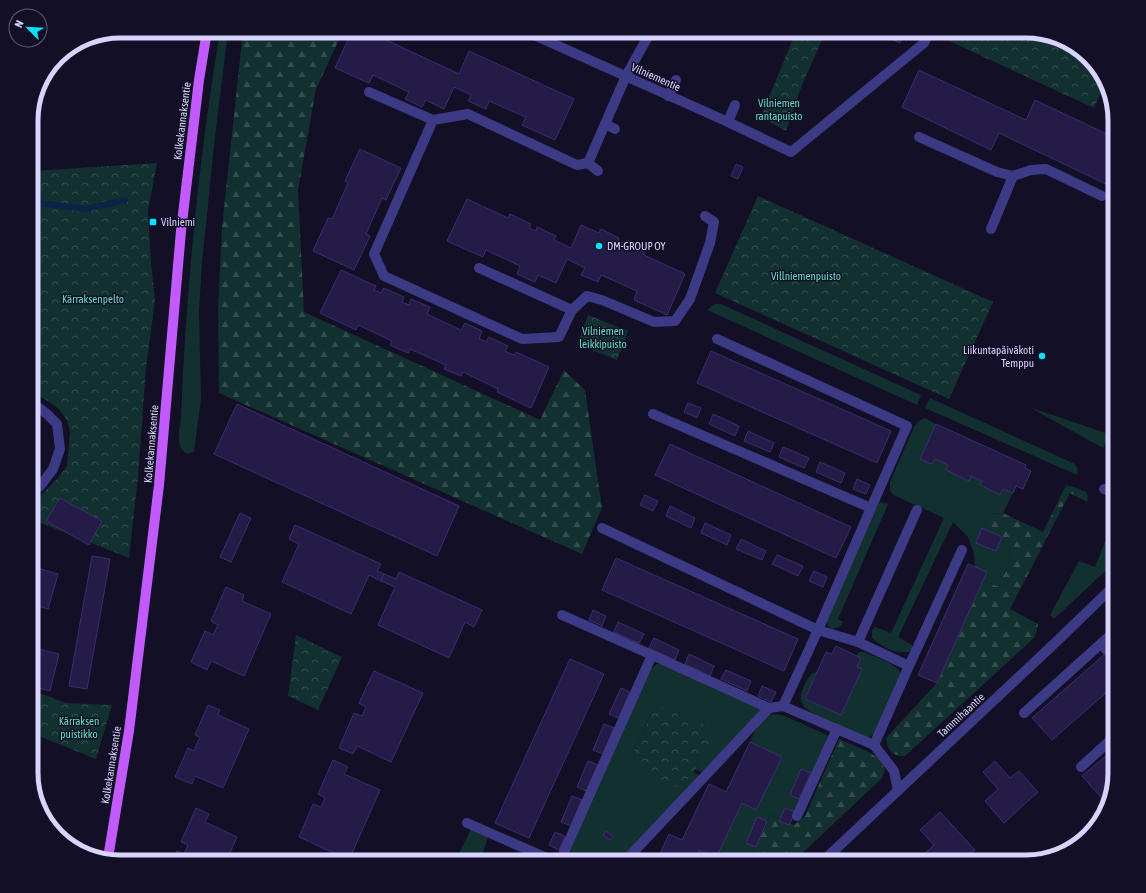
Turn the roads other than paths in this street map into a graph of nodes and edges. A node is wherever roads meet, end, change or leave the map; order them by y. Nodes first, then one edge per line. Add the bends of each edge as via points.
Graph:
1 (206, 38) edge
2 (541, 38) edge
3 (647, 38) edge
4 (926, 38) edge
5 (626, 76) junction
6 (676, 80) dead end
7 (369, 92) dead end
8 (668, 96) junction
9 (735, 106) dead end
10 (433, 120) junction
11 (728, 122) junction
12 (605, 124) junction
13 (616, 129) dead end
14 (919, 137) dead end
15 (588, 163) junction
16 (598, 171) dead end
17 (1013, 176) junction
18 (1102, 196) dead end
19 (705, 216) dead end
20 (991, 229) dead end
21 (479, 268) dead end
22 (572, 310) junction
23 (717, 340) dead end
24 (38, 407) edge
25 (653, 414) dead end
26 (38, 488) edge
27 (1104, 489) dead end
28 (1108, 490) edge
29 (871, 508) junction
30 (917, 510) dead end
31 (602, 528) dead end
32 (962, 550) dead end
33 (1108, 592) edge
34 (562, 614) dead end
35 (818, 630) junction
36 (1108, 638) edge
37 (858, 642) junction
38 (1101, 644) junction
39 (1108, 652) edge
40 (652, 656) junction
41 (909, 666) junction
42 (783, 706) junction
43 (769, 708) junction
44 (1024, 713) dead end
45 (836, 728) junction
46 (1108, 742) edge
47 (874, 744) junction
48 (1081, 767) dead end
49 (898, 791) junction
50 (797, 816) dead end
51 (467, 823) dead end
52 (109, 854) edge
53 (540, 855) edge
54 (565, 855) edge
55 (631, 855) edge
56 (829, 855) edge

1 - 52 main road, Kolkekannaksentie via 181,231 159,485 129,730
2 - 5 street, Vilniementie
3 - 5 street
4 - 11 street, Vilniementie via 924,43 791,152
5 - 8 street, Vilniementie
5 - 12 street
6 - 8 street
7 - 10 street
8 - 11 street, Vilniementie
9 - 11 street
10 - 15 street via 468,114 577,165
10 - 22 street via 374,254 384,276 522,339 559,337
12 - 13 street
12 - 15 street
14 - 17 street via 997,172
15 - 16 street
17 - 18 street via 1031,170 1046,169
17 - 20 street
19 - 22 street via 714,222 710,242 690,299 675,321 654,322 587,296
21 - 22 street
23 - 29 street via 907,426
24 - 26 street via 57,424 60,449 53,469
25 - 29 street
27 - 28 street
29 - 35 street
30 - 37 street
31 - 35 street
32 - 41 street
33 - 49 street, Tammihaantie
34 - 40 street
35 - 37 street
35 - 42 street
36 - 38 street
37 - 41 street
38 - 39 street
38 - 44 street
40 - 43 street
40 - 54 street
41 - 47 street
42 - 43 street
42 - 45 street
43 - 55 street
45 - 47 street
45 - 50 street
46 - 48 street
47 - 49 street via 894,771
49 - 56 street, Tammihaantie
51 - 53 street

